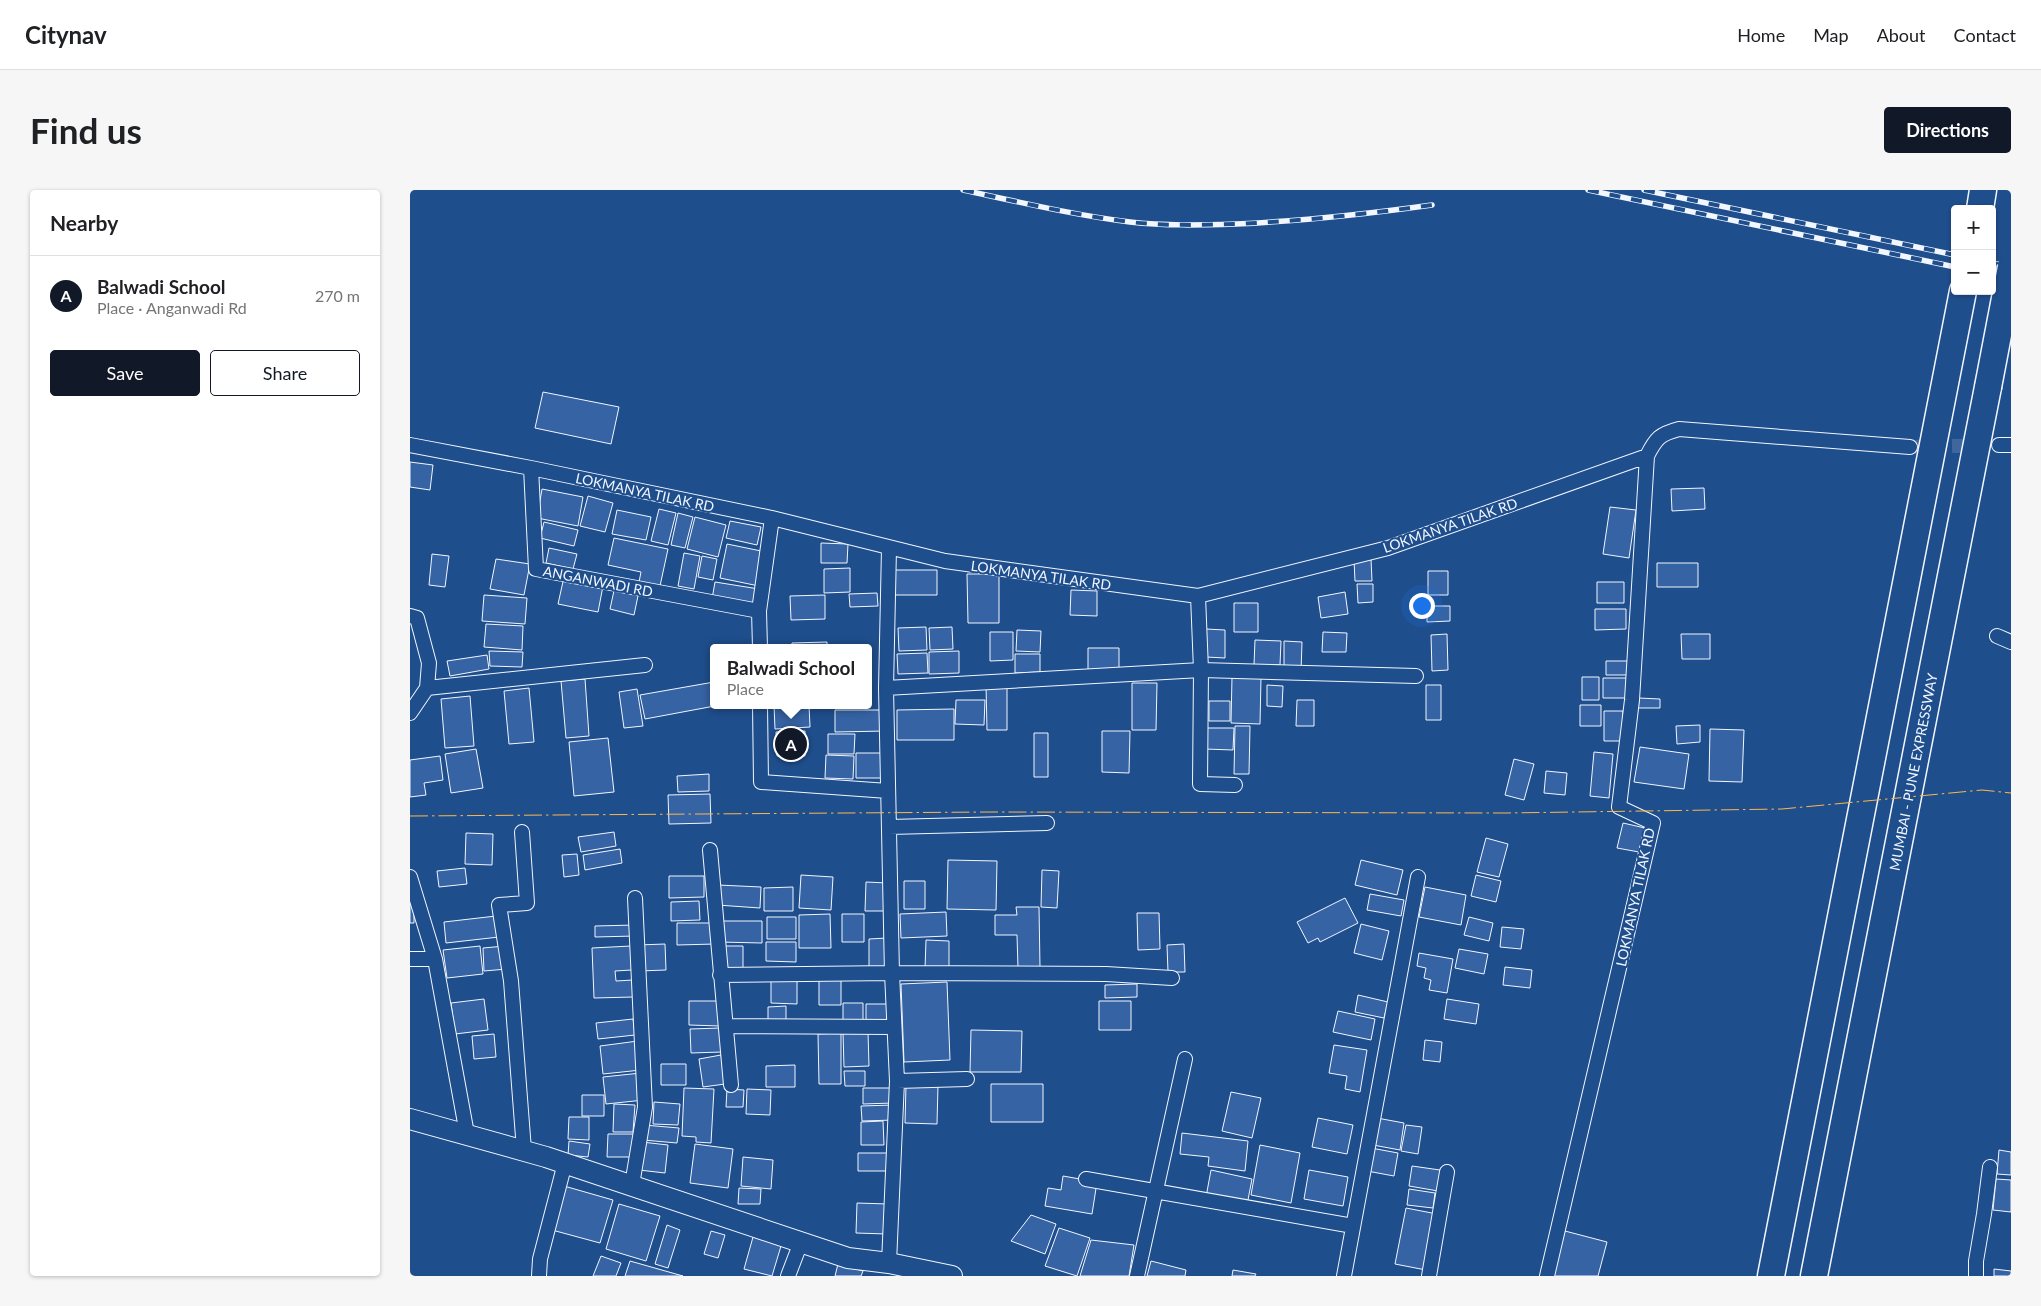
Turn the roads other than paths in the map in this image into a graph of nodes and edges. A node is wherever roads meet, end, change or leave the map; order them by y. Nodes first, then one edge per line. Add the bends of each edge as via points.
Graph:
1 (2011, 267) edge
2 (1962, 295) edge
3 (410, 445) edge
4 (1910, 447) tunnel mouth
5 (1647, 456) junction
6 (531, 468) junction
7 (772, 518) junction
8 (889, 548) junction
9 (1198, 596) junction
10 (759, 611) junction
11 (410, 616) edge
12 (1997, 636) dead end
13 (2011, 642) edge
14 (760, 644) edge
15 (645, 665) dead end
16 (1201, 670) junction
17 (1416, 676) dead end
18 (427, 688) junction
19 (886, 688) junction
20 (760, 709) edge
21 (410, 713) edge
22 (1235, 785) dead end
23 (888, 791) junction
24 (1047, 823) dead end
25 (889, 826) junction
26 (522, 832) dead end
27 (710, 850) dead end
28 (410, 877) edge
29 (1418, 877) dead end
30 (635, 898) dead end
31 (435, 958) junction
32 (410, 959) edge
33 (892, 973) junction
34 (720, 975) junction
35 (1172, 978) dead end
36 (726, 1026) junction
37 (894, 1027) junction
38 (1184, 1058) dead end
39 (967, 1079) dead end
40 (897, 1082) junction
41 (731, 1085) dead end
42 (410, 1119) edge
43 (467, 1134) junction
44 (524, 1150) junction
45 (565, 1163) junction
46 (1990, 1167) dead end
47 (1447, 1172) dead end
48 (1086, 1179) dead end
49 (632, 1185) junction
50 (1155, 1191) junction
51 (1353, 1226) junction
52 (801, 1242) junction
53 (889, 1263) junction
54 (539, 1276) edge
55 (788, 1276) edge
56 (952, 1276) edge
57 (1137, 1276) edge
58 (1344, 1276) edge
59 (1429, 1276) edge
60 (1547, 1276) edge
61 (1771, 1276) edge
62 (1814, 1276) edge
63 (1976, 1276) edge

1 - 62 highway, MUMBAI - PUNE EXPRESSWAY, bridge
2 - 61 highway
3 - 6 street, LOKMANYA TILAK RD
4 - 5 street via 1679,429 1663,433
5 - 9 street, LOKMANYA TILAK RD via 1388,548
5 - 60 street, LOKMANYA TILAK RD via 1632,700 1619,806 1653,823
6 - 7 street, LOKMANYA TILAK RD
6 - 10 street, ANGANWADI RD via 536,569
7 - 8 street, LOKMANYA TILAK RD
7 - 10 street
8 - 9 street, LOKMANYA TILAK RD via 945,561
8 - 19 street
9 - 16 street
10 - 14 street
11 - 18 street via 417,618 429,663
12 - 13 street
15 - 18 street
16 - 17 street
16 - 19 street
16 - 22 street via 1200,784
18 - 21 street
19 - 23 street
20 - 23 street via 761,782
23 - 25 street
24 - 25 street
25 - 33 street
26 - 44 street via 527,903 499,905 511,981
27 - 34 street
28 - 31 street
29 - 51 street
30 - 49 street via 645,1108
31 - 32 street
31 - 43 street
33 - 34 street
33 - 35 street via 1106,974
33 - 37 street
34 - 36 street
36 - 37 street
36 - 41 street
37 - 40 street
38 - 50 street
39 - 40 street
40 - 53 street
42 - 43 main road
43 - 44 main road
44 - 45 main road
45 - 49 main road
45 - 54 street via 540,1259
46 - 63 street
47 - 59 street
48 - 50 street
49 - 52 main road
50 - 51 street
50 - 57 street
51 - 58 street
52 - 53 main road via 848,1258
52 - 55 street
53 - 56 main road

